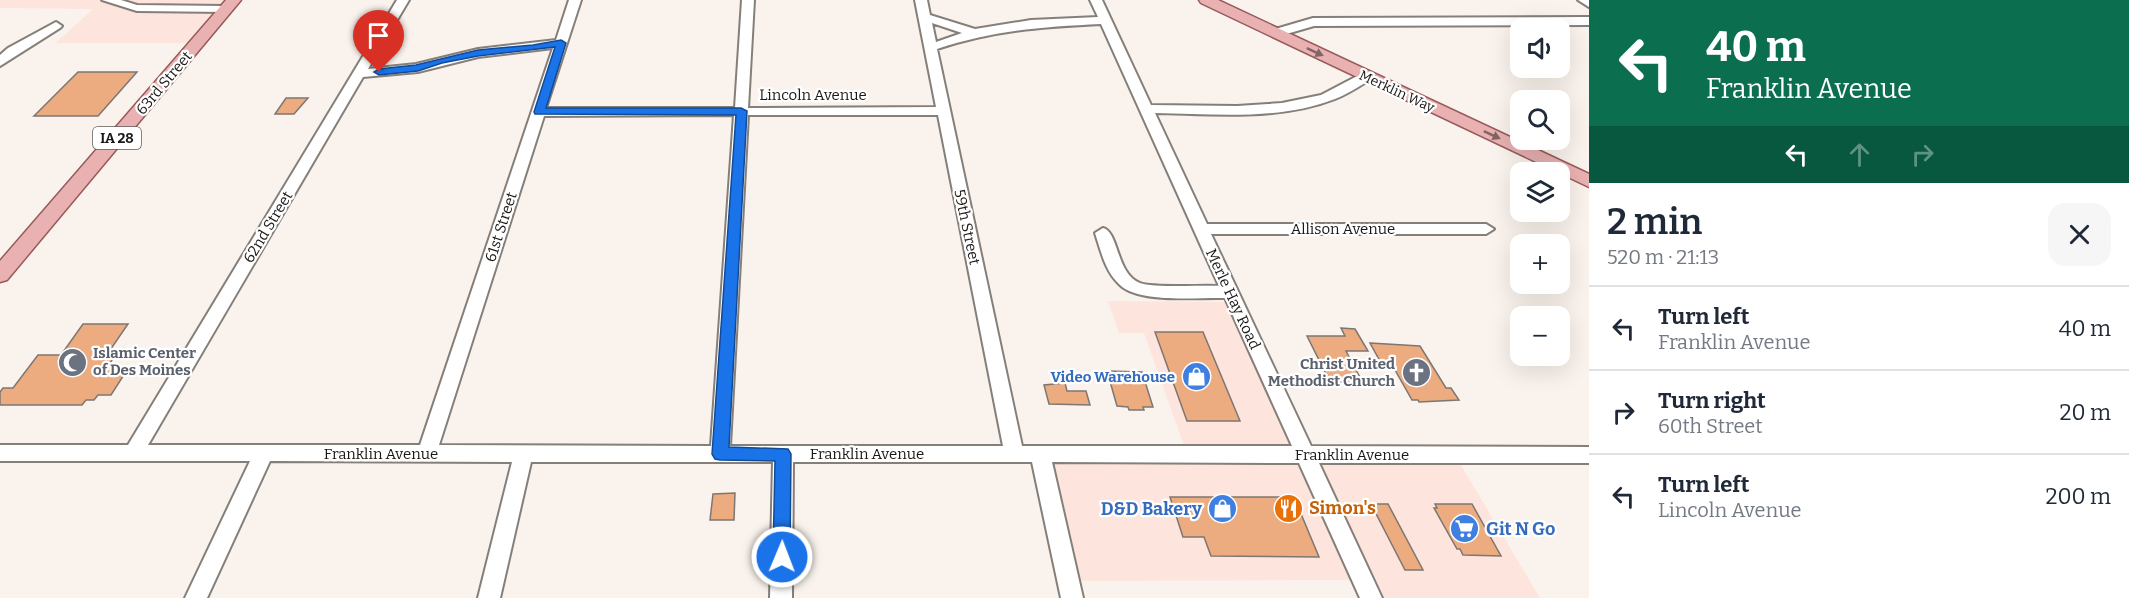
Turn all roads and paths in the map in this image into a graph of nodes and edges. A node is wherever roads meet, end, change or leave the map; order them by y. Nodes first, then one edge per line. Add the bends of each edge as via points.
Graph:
1 (403, 0) edge
2 (575, 0) edge
3 (748, 0) edge
4 (921, 0) edge
5 (1096, 0) edge
6 (1206, 0) edge
7 (1584, 0) edge
8 (113, 1) edge
9 (1589, 4) edge
10 (230, 5) edge
11 (925, 17) junction
12 (1105, 20) junction
13 (1589, 21) edge
14 (56, 26) dead end
15 (974, 33) junction
16 (1276, 33) junction
17 (561, 43) junction
18 (931, 47) junction
19 (0, 62) edge
20 (359, 74) junction
21 (1367, 76) junction
22 (1146, 109) junction
23 (741, 111) junction
24 (944, 111) junction
25 (539, 112) junction
26 (1589, 181) edge
27 (1201, 228) junction
28 (1486, 229) dead end
29 (1103, 233) dead end
30 (0, 275) edge
31 (1230, 292) junction
32 (0, 453) edge
33 (134, 453) junction
34 (264, 453) junction
35 (427, 454) junction
36 (524, 454) junction
37 (720, 454) junction
38 (783, 454) junction
39 (1014, 454) junction
40 (1040, 454) junction
41 (1305, 455) junction
42 (1589, 455) edge
43 (196, 598) edge
44 (489, 598) edge
45 (781, 598) edge
46 (1072, 598) edge
47 (1371, 598) edge

1 - 20 street, 62nd Street
2 - 17 street, 61st Street
3 - 23 street
4 - 11 street, 59th Street
5 - 12 street, Merle Hay Road
6 - 16 main road, Merklin Way
7 - 9 street
8 - 10 street via 137,8
10 - 30 main road, 63rd Street / IA 28
11 - 15 street
11 - 18 street, 59th Street
12 - 15 street via 1031,24
12 - 22 street, Merle Hay Road
13 - 16 street via 1313,22
14 - 19 street
15 - 18 street
16 -> 21 main road, Merklin Way
17 - 20 street via 478,53 418,68
17 - 25 street, 61st Street
18 - 24 street, 59th Street
20 - 33 street, 62nd Street
21 - 22 street via 1328,98 1298,105
21 -> 26 main road, Merklin Way
22 - 27 street, Merle Hay Road
23 - 24 street, Lincoln Avenue
23 - 25 street, Lincoln Avenue
23 - 37 street
24 - 39 street, 59th Street
25 - 35 street, 61st Street
27 - 28 street, Allison Avenue
27 - 31 street, Merle Hay Road
29 - 31 street via 1115,272 1126,285 1138,290
31 - 41 street, Merle Hay Road
32 - 33 street, Franklin Avenue
33 - 34 street, Franklin Avenue
34 - 35 street, Franklin Avenue
34 - 43 street
35 - 36 street, Franklin Avenue
36 - 37 street, Franklin Avenue
36 - 44 street
37 - 38 street, Franklin Avenue
38 - 39 street, Franklin Avenue
38 - 45 street
39 - 40 street, Franklin Avenue
40 - 41 street, Franklin Avenue
40 - 46 street
41 - 42 street, Franklin Avenue
41 - 47 street, Merle Hay Road

